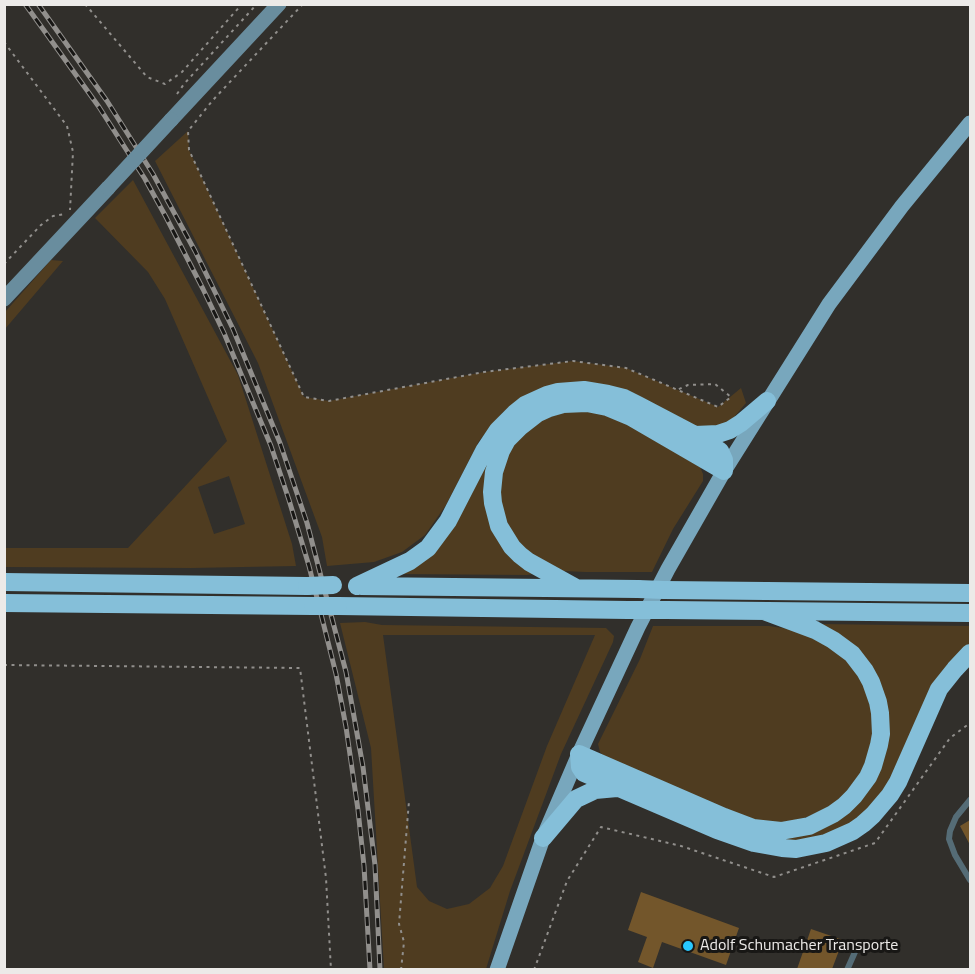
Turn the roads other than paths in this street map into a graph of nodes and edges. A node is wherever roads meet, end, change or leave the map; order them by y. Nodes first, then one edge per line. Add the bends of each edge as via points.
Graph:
1 (279, 4) edge
2 (970, 123) edge
3 (4, 299) edge
4 (767, 401) junction
5 (695, 435) junction
6 (724, 471) junction
7 (4, 582) edge
8 (357, 586) junction
9 (576, 588) junction
10 (970, 593) edge
11 (4, 603) edge
12 (764, 611) junction
13 (970, 613) edge
14 (970, 653) edge
15 (579, 754) junction
16 (617, 788) junction
17 (970, 800) edge
18 (543, 838) junction
19 (970, 880) edge
20 (859, 943) dead end
21 (497, 969) edge
22 (848, 969) edge

1 - 3 street, bridge
2 - 4 main road via 829,304
4 - 5 highway via 730,430
4 - 6 main road
5 - 6 highway via 720,451
5 - 8 highway via 638,405 596,391 573,390 536,399 498,430 448,521 428,548
6 - 9 highway via 607,407 562,404 528,420 507,440 496,462 492,492 499,526 520,555
6 - 15 main road via 651,601
7 - 8 highway, bridge
8 - 9 highway
9 - 10 highway, bridge
11 - 12 highway, bridge
12 - 13 highway
12 - 15 highway via 815,630 844,646 860,663 875,692 881,723 877,755 862,786 839,810 797,828 753,828
14 - 16 highway via 939,689 890,795 863,824 826,843 796,849 754,843
15 - 16 highway via 584,773
15 - 18 main road
16 - 18 highway via 595,790 576,799
17 - 19 lane via 957,817 949,839
18 - 21 main road
20 - 22 lane

